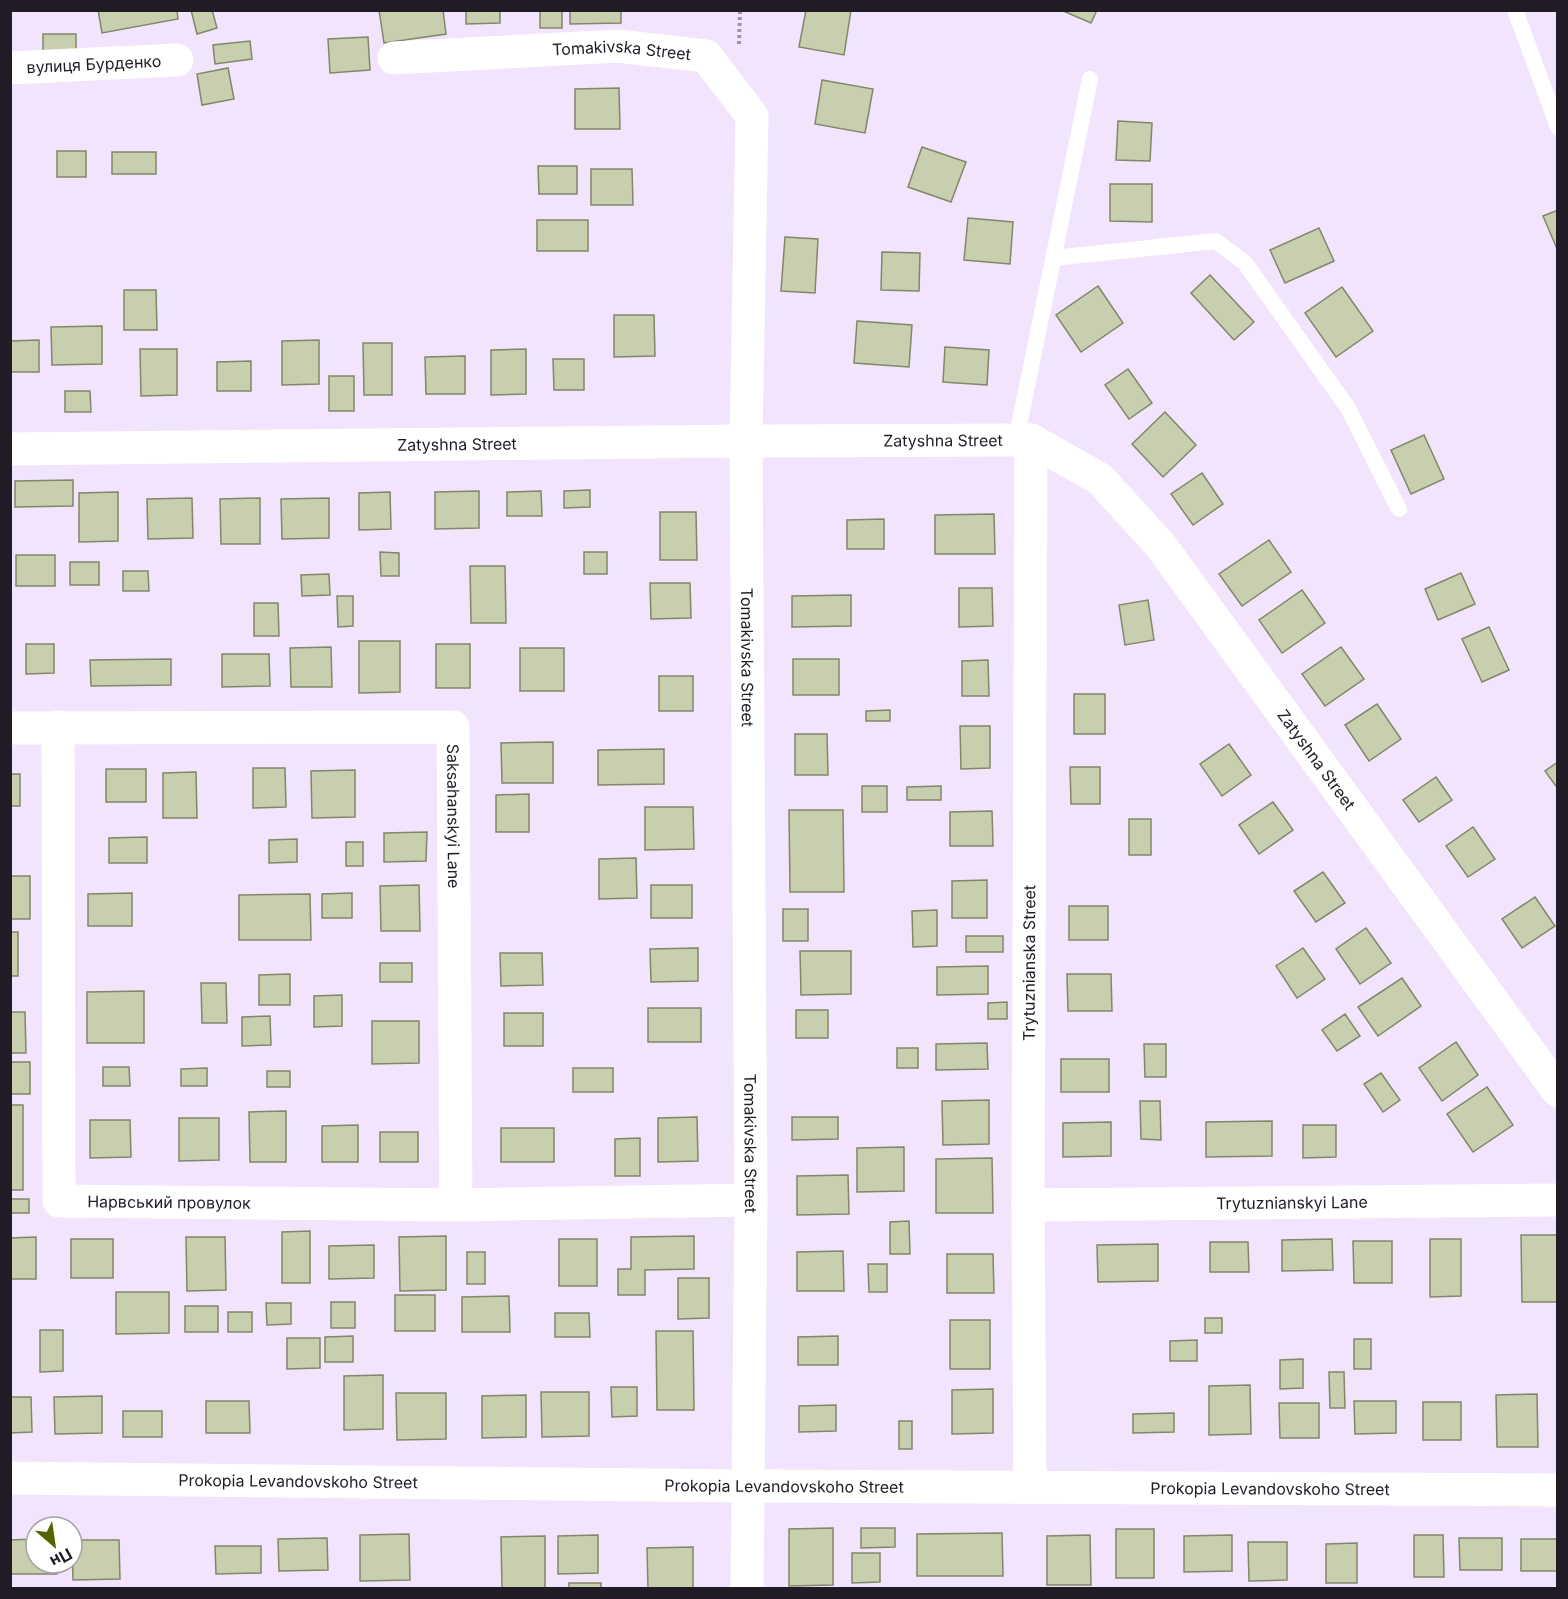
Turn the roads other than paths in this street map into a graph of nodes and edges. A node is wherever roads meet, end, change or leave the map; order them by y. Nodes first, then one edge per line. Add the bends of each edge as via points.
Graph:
1 (1515, 10) edge
2 (394, 58) dead end
3 (177, 60) dead end
4 (10, 68) edge
5 (1090, 79) dead end
6 (1557, 128) edge
7 (1053, 258) junction
8 (1023, 440) junction
9 (746, 441) junction
10 (10, 449) edge
11 (1399, 509) dead end
12 (58, 727) junction
13 (10, 728) edge
14 (1557, 1091) edge
15 (751, 1200) junction
16 (1557, 1200) edge
17 (456, 1205) junction
18 (1028, 1205) junction
19 (10, 1478) edge
20 (747, 1486) junction
21 (1030, 1487) junction
22 (1557, 1490) edge
23 (747, 1588) edge

1 - 6 lane
2 - 9 street, Tomakivska Street via 618,46 706,56 752,116
3 - 4 street, вулиця Бурденко
5 - 7 lane
7 - 8 lane
7 - 11 lane via 1216,241 1245,263 1347,408
8 - 9 street, Zatyshna Street
8 - 14 street, Zatyshna Street via 1100,479 1161,546
8 - 18 street, Trytuznianska Street
9 - 10 street, Zatyshna Street
9 - 15 street, Tomakivska Street
12 - 13 street, Saksahanskyi Lane
12 - 17 street, Нарвський провулок via 59,1201
12 - 17 street, Saksahanskyi Lane via 453,727
15 - 17 street, Нарвський провулок
15 - 20 street, Tomakivska Street
16 - 18 street, Trytuznianskyi Lane
18 - 21 street, Trytuznianska Street
19 - 20 street, Prokopia Levandovskoho Street
20 - 21 street, Prokopia Levandovskoho Street
20 - 23 street, Tomakivska Street
21 - 22 street, Prokopia Levandovskoho Street

